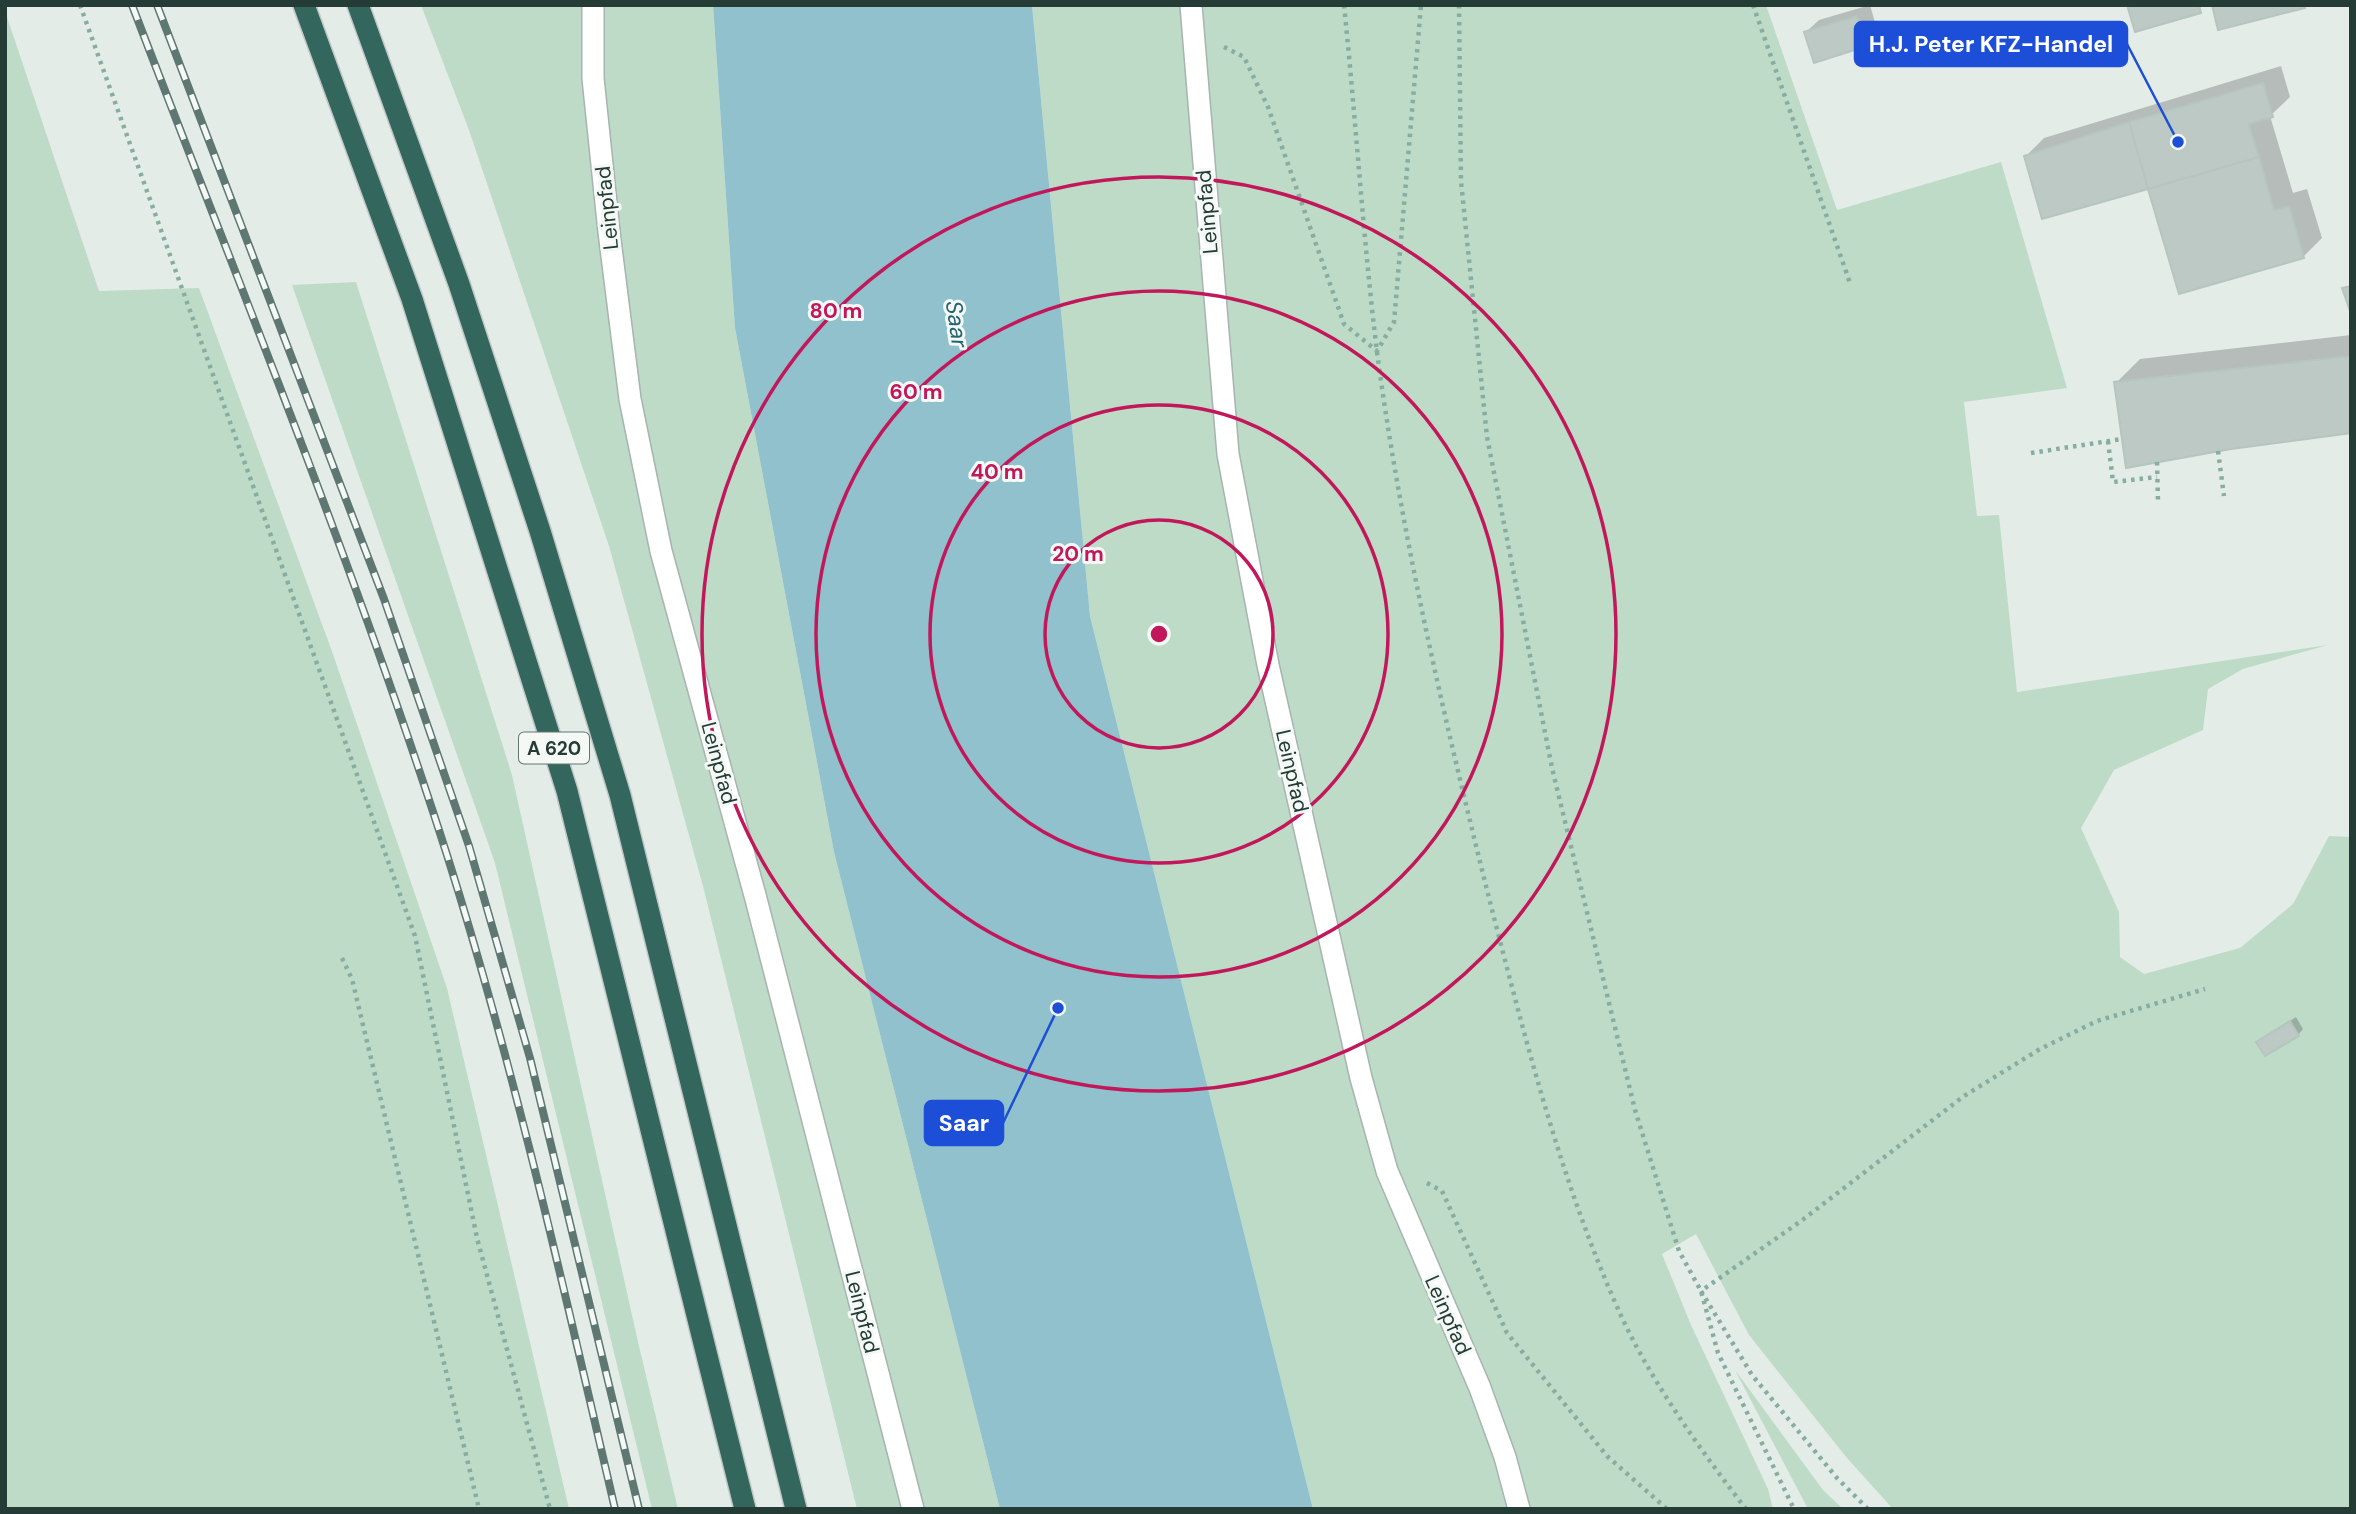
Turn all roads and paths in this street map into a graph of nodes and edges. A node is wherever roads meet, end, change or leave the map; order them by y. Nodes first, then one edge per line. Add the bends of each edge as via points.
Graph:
1 (80, 5) edge
2 (304, 5) edge
3 (358, 5) edge
4 (593, 5) edge
5 (1191, 5) edge
6 (1344, 5) edge
7 (1421, 5) edge
8 (1459, 5) edge
9 (1753, 5) edge
10 (1193, 46) junction
11 (1850, 283) dead end
12 (1377, 351) junction
13 (2122, 439) dead end
14 (2108, 441) junction
15 (2218, 451) dead end
16 (2031, 453) dead end
17 (2157, 462) dead end
18 (2157, 477) junction
19 (2224, 496) dead end
20 (2158, 501) dead end
21 (342, 958) dead end
22 (2205, 989) dead end
23 (1387, 1171) junction
24 (1701, 1290) junction
25 (479, 1509) edge
26 (550, 1509) edge
27 (745, 1509) edge
28 (796, 1509) edge
29 (913, 1509) edge
30 (1519, 1509) edge
31 (1667, 1509) edge
32 (1746, 1509) edge
33 (1794, 1509) edge
34 (1868, 1509) edge

1 - 26 path via 415,936 477,1238
2 - 27 highway, A 620 via 412,299 567,791
3 - 28 highway, A 620 via 459,284 620,795
4 - 29 lane, Leinpfad via 593,78 609,232 630,399 661,551
5 - 10 lane, Leinpfad
6 - 12 path
7 - 12 path via 1394,322
8 - 24 path via 1461,181 1487,437 1552,768 1635,1111 1679,1251
9 - 11 path
10 - 12 path via 1224,47 1244,57 1268,107 1344,324
10 - 23 lane, Leinpfad via 1228,454 1268,665 1358,1065
12 - 32 path via 1408,546 1466,807 1531,1062 1572,1192 1620,1313 1676,1410
13 - 14 path
14 - 16 path
14 - 18 path via 2113,482
15 - 19 path
17 - 18 path
18 - 20 path
21 - 25 path via 352,979
22 - 24 path via 2097,1021 2040,1049 1964,1096 1801,1221
23 - 30 lane, Leinpfad via 1480,1388
23 - 31 path via 1442,1191 1507,1333 1607,1456
24 - 33 path via 1718,1353
24 - 34 path via 1752,1375

